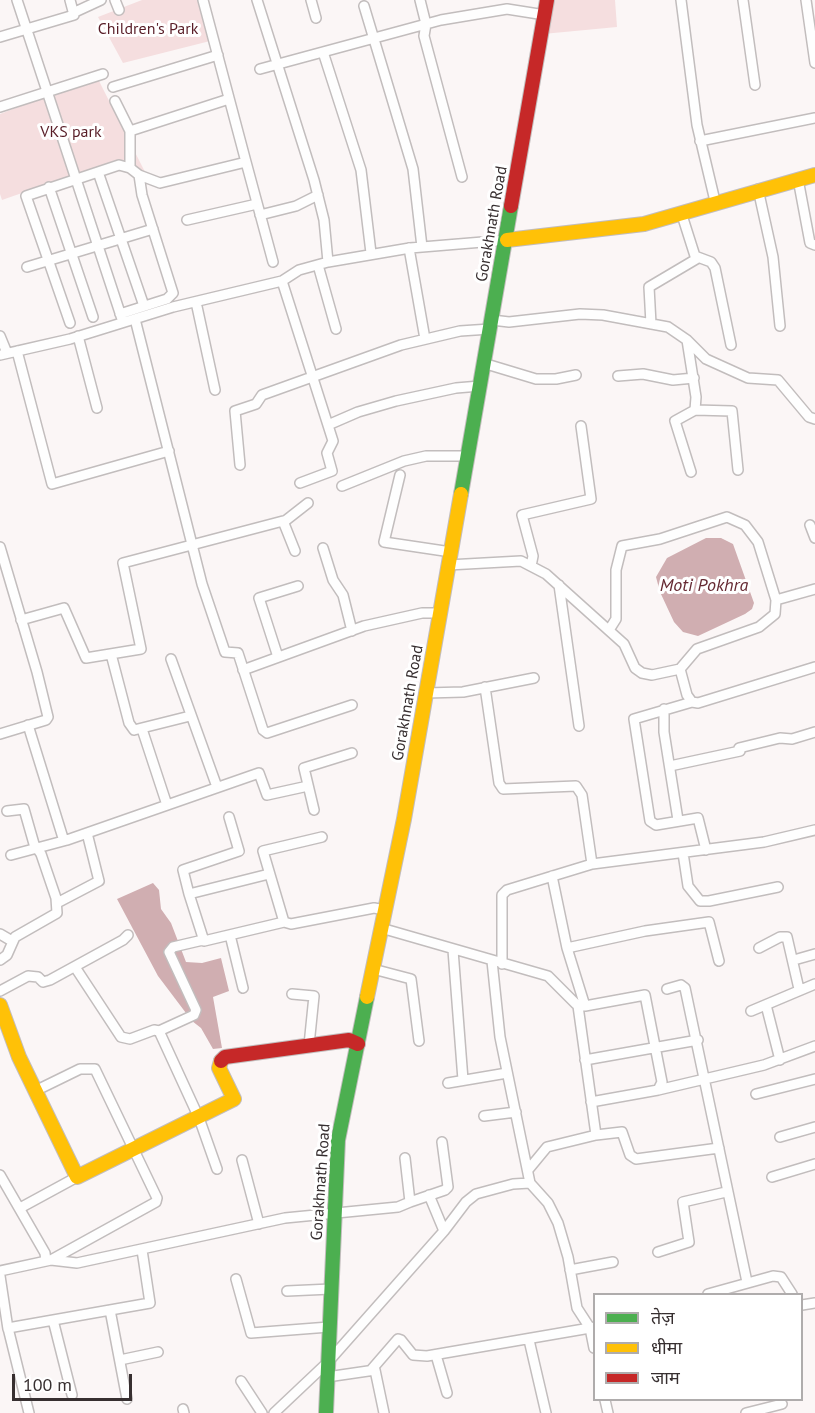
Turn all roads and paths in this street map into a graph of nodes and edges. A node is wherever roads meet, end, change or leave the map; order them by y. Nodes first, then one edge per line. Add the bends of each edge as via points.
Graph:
1 (17, 0) edge
2 (70, 0) edge
3 (101, 0) edge
4 (203, 0) edge
5 (257, 0) edge
6 (311, 0) edge
7 (420, 0) edge
8 (547, 0) edge
9 (681, 0) edge
10 (743, 0) edge
11 (806, 0) edge
12 (366, 4) edge
13 (75, 12) junction
14 (545, 15) junction
15 (316, 18) dead end
16 (426, 24) junction
17 (26, 29) junction
18 (0, 37) edge
19 (374, 38) junction
20 (323, 52) junction
21 (218, 55) junction
22 (815, 63) edge
23 (276, 64) junction
24 (260, 69) dead end
25 (103, 74) dead end
26 (755, 85) dead end
27 (113, 87) dead end
28 (47, 92) junction
29 (229, 99) junction
30 (115, 101) dead end
31 (0, 107) edge
32 (814, 120) edge
33 (130, 131) junction
34 (700, 141) junction
35 (246, 162) junction
36 (130, 168) junction
37 (98, 172) junction
38 (139, 175) junction
39 (815, 175) edge
40 (462, 177) dead end
41 (76, 179) junction
42 (798, 179) junction
43 (49, 188) junction
44 (758, 189) junction
45 (318, 195) junction
46 (715, 201) junction
47 (257, 204) junction
48 (681, 212) junction
49 (260, 215) junction
50 (187, 220) dead end
51 (153, 229) junction
52 (121, 239) junction
53 (507, 240) junction
54 (815, 245) edge
55 (98, 246) junction
56 (422, 247) junction
57 (409, 248) junction
58 (71, 253) junction
59 (371, 254) junction
60 (698, 258) junction
61 (47, 261) junction
62 (273, 262) dead end
63 (328, 262) junction
64 (318, 265) junction
65 (27, 267) dead end
66 (282, 281) junction
67 (196, 302) junction
68 (144, 306) junction
69 (93, 317) dead end
70 (121, 318) junction
71 (135, 319) junction
72 (70, 323) dead end
73 (651, 324) junction
74 (491, 325) junction
75 (780, 326) dead end
76 (336, 329) dead end
77 (0, 336) edge
78 (78, 336) junction
79 (425, 339) junction
80 (687, 340) junction
81 (731, 345) dead end
82 (8, 353) edge
83 (483, 363) junction
84 (576, 375) dead end
85 (312, 376) junction
86 (618, 376) dead end
87 (694, 378) junction
88 (480, 386) junction
89 (215, 390) dead end
90 (98, 408) dead end
91 (695, 410) junction
92 (814, 421) edge
93 (328, 425) junction
94 (581, 426) dead end
95 (169, 451) junction
96 (468, 456) junction
97 (240, 465) dead end
98 (738, 470) dead end
99 (691, 472) dead end
100 (400, 475) dead end
101 (300, 483) dead end
102 (342, 486) dead end
103 (308, 503) dead end
104 (285, 521) junction
105 (810, 525) dead end
106 (815, 538) edge
107 (192, 544) junction
108 (0, 547) edge
109 (323, 548) dead end
110 (295, 551) dead end
111 (450, 558) junction
112 (531, 566) junction
113 (559, 585) junction
114 (298, 586) dead end
115 (815, 589) edge
116 (776, 600) junction
117 (440, 613) junction
118 (21, 620) junction
119 (609, 630) junction
120 (352, 631) junction
121 (111, 654) junction
122 (278, 657) junction
123 (171, 659) dead end
124 (815, 667) edge
125 (680, 669) junction
126 (243, 670) junction
127 (534, 678) dead end
128 (484, 687) junction
129 (426, 693) junction
130 (692, 702) junction
131 (352, 705) dead end
132 (664, 709) junction
133 (190, 716) junction
134 (28, 726) junction
135 (579, 726) dead end
136 (142, 729) junction
137 (815, 732) edge
138 (0, 734) edge
139 (352, 753) dead end
140 (670, 766) junction
141 (308, 786) junction
142 (217, 787) junction
143 (167, 805) junction
144 (314, 810) dead end
145 (7, 811) dead end
146 (230, 817) dead end
147 (678, 820) junction
148 (815, 830) edge
149 (87, 833) junction
150 (322, 837) dead end
151 (67, 840) junction
152 (37, 849) junction
153 (706, 850) junction
154 (683, 853) junction
155 (12, 855) dead end
156 (592, 864) junction
157 (269, 874) junction
158 (552, 876) junction
159 (778, 887) dead end
160 (189, 894) junction
161 (709, 901) junction
162 (57, 903) junction
163 (385, 910) junction
164 (284, 922) junction
165 (709, 922) junction
166 (381, 928) junction
167 (0, 934) edge
168 (128, 935) dead end
169 (230, 935) junction
170 (203, 940) junction
171 (12, 941) junction
172 (567, 948) junction
173 (759, 948) dead end
174 (453, 950) junction
175 (815, 954) edge
176 (0, 960) edge
177 (794, 960) junction
178 (492, 961) junction
179 (719, 961) dead end
180 (502, 964) junction
181 (75, 967) junction
182 (373, 969) junction
183 (815, 984) edge
184 (243, 988) dead end
185 (667, 989) dead end
186 (799, 989) junction
187 (0, 991) edge
188 (292, 994) dead end
189 (0, 1005) edge
190 (766, 1005) junction
191 (581, 1006) junction
192 (751, 1011) dead end
193 (159, 1031) junction
194 (698, 1040) junction
195 (419, 1041) dead end
196 (358, 1044) junction
197 (309, 1045) junction
198 (815, 1046) edge
199 (654, 1049) junction
200 (585, 1060) junction
201 (780, 1060) junction
202 (507, 1073) junction
203 (815, 1079) edge
204 (463, 1080) junction
205 (706, 1080) junction
206 (448, 1083) dead end
207 (35, 1090) junction
208 (658, 1090) junction
209 (756, 1094) dead end
210 (591, 1102) junction
211 (516, 1112) junction
212 (484, 1116) dead end
213 (199, 1118) junction
214 (815, 1126) edge
215 (596, 1135) junction
216 (780, 1137) dead end
217 (442, 1142) dead end
218 (135, 1148) junction
219 (719, 1148) junction
220 (405, 1158) dead end
221 (242, 1160) dead end
222 (815, 1164) edge
223 (217, 1169) dead end
224 (528, 1170) junction
225 (0, 1176) edge
226 (77, 1177) junction
227 (772, 1177) dead end
228 (530, 1183) junction
229 (726, 1192) junction
230 (429, 1195) junction
231 (410, 1202) junction
232 (20, 1208) junction
233 (334, 1215) junction
234 (259, 1224) junction
235 (444, 1231) junction
236 (142, 1250) junction
237 (658, 1252) dead end
238 (48, 1261) junction
239 (613, 1262) dead end
240 (570, 1270) junction
241 (0, 1271) edge
242 (0, 1276) edge
243 (236, 1279) dead end
244 (747, 1282) junction
245 (331, 1289) junction
246 (287, 1291) dead end
247 (711, 1293) edge
248 (791, 1293) edge
249 (110, 1310) junction
250 (53, 1320) junction
251 (329, 1327) junction
252 (592, 1328) edge
253 (8, 1329) junction
254 (529, 1340) junction
255 (158, 1352) dead end
256 (436, 1355) junction
257 (120, 1360) junction
258 (328, 1362) junction
259 (372, 1369) junction
260 (327, 1377) junction
261 (241, 1382) dead end
262 (447, 1393) dead end
263 (72, 1395) dead end
264 (127, 1399) dead end
265 (782, 1404) dead end
266 (30, 1413) edge
267 (262, 1413) edge
268 (274, 1413) edge
269 (326, 1413) edge
270 (384, 1413) edge
271 (546, 1413) edge
272 (746, 1413) edge

1 - 17 street
2 - 13 street
3 - 13 street
4 - 21 street
5 - 23 street
6 - 15 street
7 - 16 street
8 - 14 main road, Gorakhnath Road
9 - 34 street
10 - 26 street
11 - 22 street
12 - 19 street
13 - 17 street
14 - 16 street via 507,9
14 - 53 main road, Gorakhnath Road
16 - 19 street
16 - 40 street via 424,36
17 - 18 street
17 - 28 street
19 - 20 street
19 - 56 street via 413,169
20 - 23 street
20 - 59 street via 361,170
21 - 27 street
21 - 29 street
23 - 24 street
23 - 45 street
25 - 28 street
28 - 31 street
28 - 41 street
29 - 33 street
29 - 35 street
30 - 33 street
32 - 34 street
33 - 36 street
34 - 46 street
35 - 38 street via 160,183
35 - 47 street
36 - 37 street via 119,165
36 - 38 street
37 - 41 street
37 - 52 street
38 - 51 street
39 - 42 main road
41 - 43 street
41 - 55 street
42 - 44 main road
42 - 54 street via 810,243
43 - 58 street
43 - 61 street via 26,196
44 - 46 main road
44 - 75 street via 773,257
45 - 49 street via 296,206
45 - 63 street
46 - 48 main road
47 - 49 street
47 - 50 street
48 - 53 main road via 644,224
48 - 60 street
49 - 62 street
51 - 52 street
51 - 68 street via 173,293 170,298
52 - 55 street
52 - 68 street
53 - 56 street
53 - 74 main road, Gorakhnath Road
55 - 58 street
55 - 70 street
56 - 57 street
57 - 59 street
57 - 79 street
58 - 61 street
58 - 69 street
59 - 63 street
60 - 73 street via 649,287
60 - 81 street via 711,262 715,268
61 - 65 street
61 - 72 street
63 - 64 street
64 - 66 street via 299,270
64 - 76 street
66 - 67 street
66 - 85 street
67 - 71 street
67 - 89 street
68 - 70 street
70 - 71 street
70 - 78 street
71 - 95 street
73 - 74 street via 580,314
73 - 80 street via 668,327
74 - 79 street
74 - 83 main road, Gorakhnath Road
77 - 82 street
78 - 82 street
78 - 90 street
79 - 85 street
80 - 87 street
80 - 92 street via 706,359 748,378 778,380
82 - 95 street via 52,484
83 - 84 street via 536,379
83 - 88 main road, Gorakhnath Road
85 - 93 street
85 - 97 street via 262,395 254,405 235,410
86 - 87 street
87 - 91 street
88 - 93 street via 396,401
88 - 96 main road, Gorakhnath Road
91 - 98 street via 732,411
91 - 99 street via 675,421
93 - 101 street via 333,441 327,453 333,470
94 - 112 street via 591,499 522,514 533,556
95 - 107 street
96 - 102 street via 426,456 404,461
96 - 111 main road, Gorakhnath Road
100 - 111 street via 384,542
103 - 104 street
104 - 107 street
104 - 110 street
105 - 106 street
107 - 121 street via 123,563 142,647
107 - 126 street via 225,652 236,651
108 - 118 street
109 - 120 street via 333,580 343,595
111 - 112 street via 521,561
111 - 117 main road, Gorakhnath Road
112 - 113 street
113 - 119 street
113 - 135 street
114 - 122 street via 259,598
115 - 116 street
116 - 119 street via 758,542 745,525 727,517 660,539 622,546 616,570 616,619
116 - 125 street via 775,614 759,627 697,650
117 - 120 street via 422,613
117 - 129 main road, Gorakhnath Road
118 - 121 street via 64,608 85,658
118 - 134 street via 48,717
119 - 125 street via 624,644 635,668 642,673 652,675
120 - 122 street
121 - 136 street via 129,723 134,730
122 - 126 street
123 - 133 street
124 - 130 street
125 - 130 street
126 - 131 street via 265,733
127 - 128 street
128 - 129 street
128 - 156 street via 499,783 503,789 576,786 582,795
129 - 163 main road, Gorakhnath Road
130 - 132 street
132 - 140 street
132 - 147 street via 634,718 650,821 656,825
133 - 136 street
133 - 142 street
134 - 138 street
134 - 151 street via 63,838
136 - 143 street
137 - 140 street
139 - 141 street via 305,767
140 - 147 street
141 - 142 street via 267,795 259,772
141 - 144 street
142 - 143 street
143 - 149 street
145 - 152 street via 24,809
146 - 160 street via 238,850 183,870
147 - 153 street via 700,819
148 - 153 street
149 - 151 street
149 - 162 street via 99,881
150 - 157 street via 263,851
151 - 152 street
152 - 155 street
152 - 162 street
153 - 154 street
154 - 156 street
154 - 161 street via 688,886 700,901
156 - 158 street
157 - 160 street
157 - 164 street
158 - 172 street
158 - 180 street via 503,892
159 - 161 street
160 - 170 street
161 - 165 street
162 - 171 street via 55,917
163 - 164 street via 374,908 291,924
163 - 166 main road, Gorakhnath Road
164 - 169 street
165 - 172 street
165 - 179 street
166 - 174 street
166 - 182 main road, Gorakhnath Road
167 - 171 street
168 - 181 street
169 - 170 street
169 - 184 street
170 - 193 street via 173,947 169,952 196,1010 194,1015
171 - 176 street via 7,955
172 - 191 street
173 - 177 street via 784,936
174 - 178 street
174 - 204 street
175 - 177 street
177 - 186 street
178 - 180 street
178 - 202 street
180 - 191 street via 548,976
181 - 187 street via 43,982 28,976
181 - 193 street via 121,1037 130,1039
182 - 195 street via 411,979
182 - 196 main road, Gorakhnath Road
183 - 186 street
185 - 194 street via 681,985 685,988
186 - 190 street
188 - 197 street via 314,996
189 - 207 main road
190 - 192 street
190 - 201 street
191 - 199 street via 645,995
191 - 200 street
193 - 213 street
194 - 199 street
194 - 205 street
196 - 197 main road via 349,1040
196 - 233 main road, Gorakhnath Road via 338,1140
197 - 213 main road via 225,1057 219,1068 235,1098
198 - 201 street
199 - 200 street
199 - 208 street via 662,1082
200 - 210 street
201 - 205 street
202 - 204 street
202 - 211 street
203 - 209 street
204 - 206 street
205 - 208 street
205 - 219 street
207 - 218 street via 80,1069 95,1069
207 - 226 main road
208 - 210 street
210 - 215 street
211 - 212 street
211 - 224 street
213 - 218 main road
213 - 223 street
214 - 216 street
215 - 219 street via 622,1132 630,1155 636,1159
215 - 224 street via 548,1148
217 - 230 street via 448,1184 445,1190
218 - 226 main road
218 - 238 street via 156,1202
219 - 229 street
220 - 231 street
221 - 234 street
222 - 227 street
224 - 228 street
225 - 232 street
226 - 232 street
228 - 235 street via 476,1194
228 - 240 street via 541,1192 558,1223
229 - 237 street via 684,1201 689,1242
229 - 244 street
230 - 231 street
230 - 235 street
231 - 233 street
232 - 238 street
233 - 234 street
233 - 245 main road, Gorakhnath Road
234 - 236 street
235 - 258 street
236 - 238 street via 77,1263
236 - 249 street via 150,1303
238 - 241 street
239 - 240 street
240 - 252 street via 577,1308
242 - 253 street
243 - 251 street via 251,1333
244 - 247 street
244 - 248 street via 781,1277
245 - 246 street
245 - 251 main road, Gorakhnath Road
249 - 250 street
249 - 257 street
250 - 253 street
250 - 263 street
251 - 258 main road, Gorakhnath Road
252 - 254 street
253 - 266 street
254 - 256 street
254 - 271 street
255 - 257 street
256 - 259 street via 413,1355 398,1339
256 - 262 street
257 - 264 street
258 - 260 main road, Gorakhnath Road
258 - 268 street
259 - 260 street
259 - 270 street via 378,1376
260 - 269 main road, Gorakhnath Road
261 - 267 street
265 - 272 street

